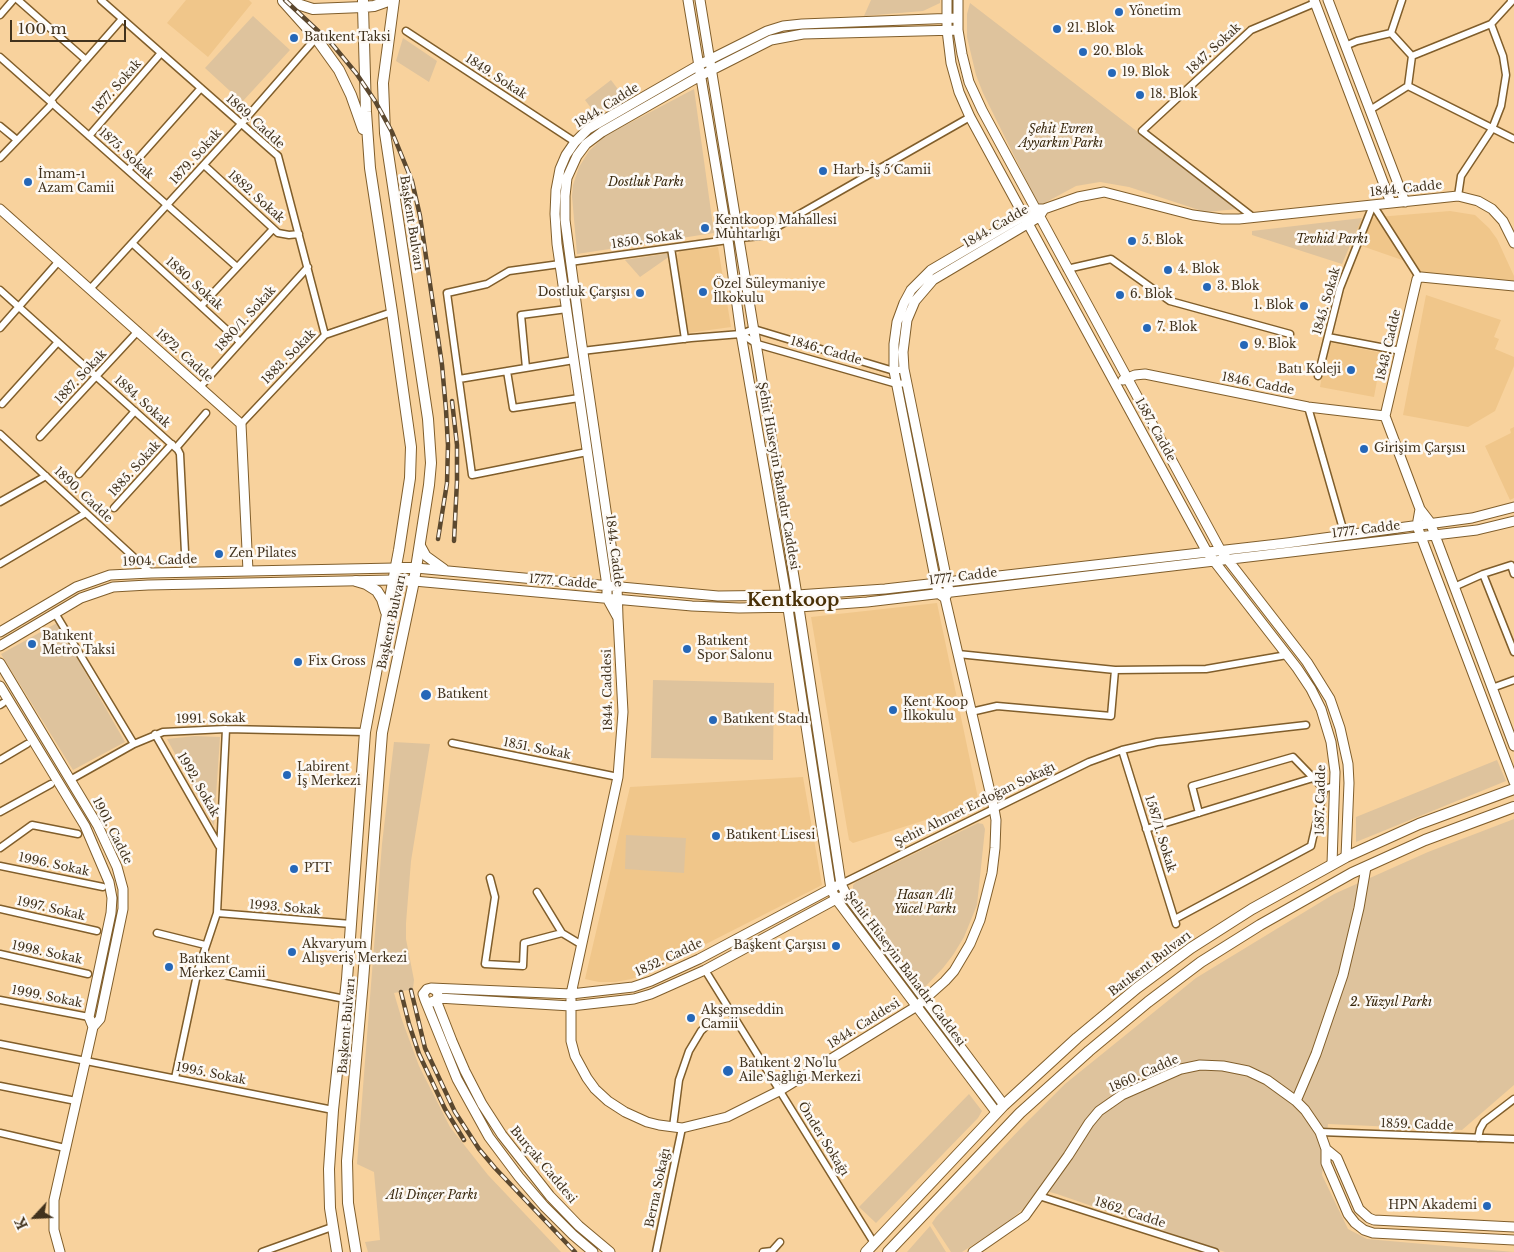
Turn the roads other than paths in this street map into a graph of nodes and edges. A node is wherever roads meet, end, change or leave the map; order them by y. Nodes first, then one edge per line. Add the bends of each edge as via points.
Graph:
1 (14, 0) edge
2 (18, 0) edge
3 (101, 0) edge
4 (284, 0) edge
5 (392, 0) edge
6 (688, 0) edge
7 (700, 0) edge
8 (947, 0) edge
9 (958, 0) edge
10 (1328, 0) edge
11 (1402, 0) edge
12 (1315, 2) edge
13 (1512, 2) edge
14 (363, 3) edge
15 (339, 4) edge
16 (0, 15) edge
17 (958, 18) junction
18 (122, 19) junction
19 (946, 19) junction
20 (1491, 24) junction
21 (947, 30) junction
22 (958, 30) junction
23 (406, 31) dead end
24 (1391, 33) junction
25 (316, 38) junction
26 (1345, 46) junction
27 (161, 53) junction
28 (1412, 56) junction
29 (0, 57) edge
30 (710, 59) junction
31 (86, 60) junction
32 (699, 65) junction
33 (712, 70) junction
34 (700, 76) junction
35 (1408, 86) junction
36 (201, 88) junction
37 (51, 102) junction
38 (1370, 110) junction
39 (970, 117) junction
40 (241, 124) junction
41 (0, 126) edge
42 (1492, 129) junction
43 (89, 136) junction
44 (1514, 139) edge
45 (17, 140) junction
46 (575, 142) junction
47 (367, 144) junction
48 (0, 158) edge
49 (204, 165) junction
50 (128, 170) junction
51 (1458, 196) junction
52 (1405, 202) junction
53 (1391, 203) junction
54 (167, 205) junction
55 (1373, 205) junction
56 (0, 209) edge
57 (1039, 212) junction
58 (1253, 218) junction
59 (1026, 219) junction
60 (273, 229) junction
61 (299, 234) junction
62 (739, 238) junction
63 (728, 240) junction
64 (132, 243) junction
65 (1514, 244) edge
66 (670, 248) junction
67 (59, 261) junction
68 (570, 262) junction
69 (560, 264) junction
70 (237, 267) junction
71 (308, 267) junction
72 (1067, 269) junction
73 (1419, 277) junction
74 (1514, 286) edge
75 (90, 289) junction
76 (0, 290) edge
77 (202, 306) junction
78 (19, 307) junction
79 (566, 309) junction
80 (392, 312) junction
81 (0, 328) edge
82 (754, 329) junction
83 (138, 331) junction
84 (741, 334) junction
85 (1290, 334) dead end
86 (325, 335) junction
87 (1328, 336) junction
88 (685, 339) junction
89 (58, 342) junction
90 (240, 342) junction
91 (757, 344) junction
92 (1400, 351) junction
93 (576, 355) junction
94 (526, 368) junction
95 (904, 369) junction
96 (507, 371) junction
97 (894, 371) junction
98 (96, 376) junction
99 (1318, 376) dead end
100 (1126, 378) junction
101 (458, 379) junction
102 (907, 383) junction
103 (897, 384) junction
104 (1116, 384) junction
105 (200, 387) junction
106 (579, 398) junction
107 (2, 404) dead end
108 (1308, 407) junction
109 (135, 411) junction
110 (206, 413) dead end
111 (1385, 416) junction
112 (241, 424) junction
113 (0, 434) edge
114 (40, 437) dead end
115 (7, 440) junction
116 (0, 444) edge
117 (174, 446) junction
118 (587, 452) junction
119 (79, 474) dead end
120 (46, 476) junction
121 (0, 502) edge
122 (1514, 507) edge
123 (114, 508) dead end
124 (1420, 509) junction
125 (86, 513) junction
126 (1514, 521) edge
127 (1430, 522) junction
128 (1417, 526) junction
129 (1434, 535) junction
130 (1345, 536) junction
131 (1422, 536) junction
132 (420, 545) junction
133 (1207, 552) junction
134 (1224, 555) junction
135 (1212, 561) junction
136 (0, 564) edge
137 (1513, 565) edge
138 (396, 568) junction
139 (416, 568) junction
140 (248, 571) junction
141 (447, 571) junction
142 (186, 572) junction
143 (151, 573) junction
144 (1482, 574) junction
145 (1514, 574) edge
146 (394, 580) junction
147 (356, 581) junction
148 (414, 581) junction
149 (936, 583) junction
150 (607, 586) junction
151 (617, 586) junction
152 (1454, 587) junction
153 (945, 591) junction
154 (797, 595) junction
155 (785, 596) junction
156 (607, 598) junction
157 (617, 599) junction
158 (799, 607) junction
159 (788, 608) junction
160 (55, 613) junction
161 (387, 614) junction
162 (618, 618) junction
163 (0, 632) edge
164 (0, 646) edge
165 (1514, 652) edge
166 (958, 654) junction
167 (1287, 655) junction
168 (0, 663) edge
169 (1115, 670) junction
170 (1514, 680) edge
171 (0, 686) edge
172 (1492, 688) junction
173 (971, 712) junction
174 (1306, 725) dead end
175 (226, 729) junction
176 (365, 732) junction
177 (155, 734) junction
178 (27, 744) dead end
179 (134, 744) junction
180 (452, 744) dead end
181 (1514, 746) edge
182 (1122, 750) junction
183 (0, 760) edge
184 (618, 777) junction
185 (1313, 778) junction
186 (70, 780) junction
187 (1514, 782) edge
188 (51, 784) dead end
189 (1334, 786) junction
190 (1324, 789) junction
191 (1514, 789) edge
192 (1514, 807) edge
193 (994, 808) junction
194 (0, 812) edge
195 (1199, 813) junction
196 (1146, 829) junction
197 (78, 834) dead end
198 (1333, 842) junction
199 (1347, 843) junction
200 (220, 847) junction
201 (0, 848) edge
202 (1346, 857) junction
203 (1332, 864) junction
204 (0, 866) edge
205 (1366, 867) junction
206 (490, 878) dead end
207 (841, 884) junction
208 (103, 887) dead end
209 (831, 889) junction
210 (537, 892) dead end
211 (846, 894) junction
212 (836, 900) junction
213 (0, 909) edge
214 (217, 913) junction
215 (351, 924) junction
216 (97, 932) dead end
217 (157, 933) dead end
218 (562, 933) junction
219 (206, 945) junction
220 (582, 945) junction
221 (0, 954) edge
222 (198, 970) junction
223 (705, 970) junction
224 (88, 974) dead end
225 (431, 988) junction
226 (571, 994) junction
227 (345, 999) junction
228 (437, 999) junction
229 (0, 1000) edge
230 (425, 1000) junction
231 (925, 1000) junction
232 (571, 1006) junction
233 (727, 1006) junction
234 (916, 1006) junction
235 (89, 1017) junction
236 (94, 1027) junction
237 (0, 1044) edge
238 (86, 1060) junction
239 (175, 1078) junction
240 (0, 1086) edge
241 (779, 1091) junction
242 (1514, 1099) edge
243 (76, 1101) junction
244 (1296, 1101) junction
245 (1000, 1109) junction
246 (333, 1110) junction
247 (678, 1128) junction
248 (1320, 1132) junction
249 (0, 1133) edge
250 (1478, 1138) junction
251 (1514, 1139) edge
252 (65, 1148) junction
253 (1326, 1149) junction
254 (1039, 1196) junction
255 (332, 1227) junction
256 (1514, 1227) edge
257 (1514, 1240) edge
258 (780, 1242) dead end
259 (874, 1243) junction
260 (60, 1252) edge
261 (262, 1252) edge
262 (337, 1252) edge
263 (356, 1252) edge
264 (593, 1252) edge
265 (610, 1252) edge
266 (656, 1252) edge
267 (763, 1252) edge
268 (866, 1252) edge
269 (888, 1252) edge
270 (973, 1252) edge
271 (1215, 1252) edge

1 - 16 street
2 - 31 street
3 - 18 street, 1869. Cadde
4 - 15 main road via 308,9
4 - 25 main road
5 - 14 main road via 374,6
5 - 132 main road, Başkent Bulvarı via 384,76 385,133 431,450
6 - 32 street, Şehit Hüseyin Bahadır Caddesi
7 - 30 street, Şehit Hüseyin Bahadır Caddesi
8 - 19 street, 1587. Cadde
9 - 17 street, 1587. Cadde
10 - 26 street
11 - 24 street
12 - 53 street
12 - 58 street, 1847. Sokak via 1251,30 1142,131
13 - 20 street
14 - 15 main road
14 - 47 main road, Başkent Bulvarı
17 - 19 street, 1844. Cadde
17 - 22 street, 1587. Cadde
18 - 27 street, 1869. Cadde
18 - 31 street
19 - 21 street, 1587. Cadde
19 - 30 street, 1844. Cadde via 783,26 756,35
20 - 28 street
20 - 42 street via 1506,75 1501,106
21 - 22 street, 1844. Cadde
21 - 33 street, 1844. Cadde via 794,35 771,40
21 - 39 street, 1587. Cadde via 953,72
22 - 57 street, 1587. Cadde via 964,65 976,100
23 - 46 street, 1849. Sokak
24 - 26 street
24 - 28 street
25 - 40 street, 1879. Sokak
25 - 47 main road via 346,83
26 - 38 street
27 - 36 street, 1869. Cadde
27 - 43 street, 1877. Sokak
28 - 35 street
29 - 37 street, 1875. Sokak
30 - 32 street, 1844. Cadde
30 - 33 street, Şehit Hüseyin Bahadır Caddesi
31 - 37 street
32 - 34 street, Şehit Hüseyin Bahadır Caddesi
32 - 46 street, 1844. Cadde via 598,123
33 - 34 street, 1844. Cadde
33 - 62 street, Şehit Hüseyin Bahadır Caddesi
34 - 63 street, Şehit Hüseyin Bahadır Caddesi
34 - 68 street, 1844. Cadde via 602,132 580,152 570,172 565,196
35 - 38 street
35 - 42 street
36 - 40 street, 1869. Cadde
36 - 50 street
37 - 43 street, 1875. Sokak
37 - 45 street
38 - 52 street
39 - 59 street, 1587. Cadde
39 - 62 street via 761,236
40 - 49 street, 1879. Sokak
40 - 61 street, 1869. Cadde via 279,159
41 - 45 street
42 - 44 street
42 - 51 street via 1461,176
43 - 50 street, 1875. Sokak
45 - 48 street
46 - 69 street, 1844. Cadde via 566,155 557,183 554,214
47 - 80 main road, Başkent Bulvarı
49 - 54 street, 1879. Sokak
49 - 60 street, 1882. Sokak
50 - 54 street, 1875. Sokak
51 - 52 street, 1844. Cadde
51 - 65 street, 1844. Cadde via 1492,209 1503,221
52 - 53 street, 1844. Cadde
53 - 55 street, 1844. Cadde
54 - 64 street, 1879. Sokak
54 - 70 street, 1875. Sokak
55 - 58 street, 1844. Cadde
55 - 73 street
55 - 87 street, 1845. Sokak via 1340,288
56 - 67 street, 1872. Cadde
57 - 58 street, 1844. Cadde via 1078,197 1104,192 1208,218
57 - 59 street, 1844. Cadde
57 - 72 street, 1587. Cadde
59 - 95 street, 1844. Cadde via 926,286 914,301 907,320
59 - 97 street, 1844. Cadde via 938,265 917,282 897,322
59 - 104 street, 1587. Cadde
60 - 61 street, 1882. Sokak via 283,235
60 - 70 street
61 - 71 street, 1869. Cadde
62 - 82 street, Şehit Hüseyin Bahadır Caddesi
63 - 66 street, 1850. Sokak
63 - 84 street, Şehit Hüseyin Bahadır Caddesi
64 - 75 street, 1879. Sokak
64 - 77 street, 1880. Sokak
66 - 68 street, 1850. Sokak
66 - 88 street
67 - 75 street, 1872. Cadde
67 - 78 street
68 - 93 street, 1844. Cadde
69 - 79 street, 1844. Cadde
69 - 101 street via 512,271 487,284 447,293
70 - 77 street
71 - 86 street, 1869. Cadde
71 - 90 street, 1880/1. Sokak
72 - 85 street via 1111,259 1170,301
72 - 100 street, 1587. Cadde
73 - 74 street
73 - 92 street, 1843. Cadde
75 - 83 street, 1872. Cadde
76 - 78 street, 1884. Sokak
77 - 90 street, 1880. Sokak
78 - 81 street
78 - 89 street, 1884. Sokak
79 - 93 street, 1844. Cadde
79 - 94 street via 521,315
80 - 86 street, 1883. Sokak
80 - 138 main road, Başkent Bulvarı via 411,458
82 - 84 street
82 - 91 street, Şehit Hüseyin Bahadır Caddesi
82 - 97 street, 1846. Cadde
83 - 98 street, 1887. Sokak
83 - 105 street, 1872. Cadde
84 - 88 street
84 - 91 street, 1846. Cadde
84 - 155 street, Şehit Hüseyin Bahadır Caddesi
86 - 112 street, 1883. Sokak
87 - 92 street
87 - 99 street, 1845. Sokak
88 - 93 street
89 - 98 street, 1884. Sokak
89 - 107 street
90 - 105 street, 1880/1. Sokak
91 - 103 street, 1846. Cadde
91 - 154 street, Şehit Hüseyin Bahadır Caddesi
92 - 111 street, 1843. Cadde
93 - 94 street
93 - 106 street, 1844. Cadde
93 - 151 street, 1844. Cadde
94 - 96 street
95 - 97 street, 1846. Cadde
95 - 102 street, 1844. Cadde
96 - 101 street
96 - 106 street via 513,408
97 - 103 street, 1844. Cadde
98 - 109 street, 1884. Sokak
98 - 114 street, 1887. Sokak
100 - 104 street
100 - 108 street, 1846. Cadde via 1145,374
100 - 134 street, 1587. Cadde
101 - 118 street via 472,475
102 - 103 street, 1846. Cadde
102 - 153 street, 1844. Cadde
103 - 149 street, 1844. Cadde
104 - 133 street, 1587. Cadde
105 - 112 street, 1872. Cadde
106 - 118 street, 1844. Cadde
108 - 111 street, 1846. Cadde
108 - 130 street
109 - 117 street, 1884. Sokak
109 - 119 street
110 - 117 street, 1885. Sokak
111 - 124 street
112 - 140 street
113 - 115 street, 1890. Cadde
115 - 116 street
115 - 120 street, 1890. Cadde
117 - 123 street, 1885. Sokak
117 - 142 street via 180,454
118 - 150 street, 1844. Cadde
120 - 121 street
120 - 125 street, 1890. Cadde
122 - 127 street, 1777. Cadde via 1472,518
124 - 127 street
124 - 128 street
125 - 136 street
125 - 143 street, 1890. Cadde
126 - 129 street, 1777. Cadde
127 - 128 street, 1777. Cadde
127 - 129 street
128 - 130 street, 1777. Cadde
128 - 131 street
129 - 131 street, 1777. Cadde
129 - 152 street
130 - 134 street, 1777. Cadde
131 - 134 street, 1777. Cadde
131 - 187 street
132 - 139 main road, Başkent Bulvarı
132 - 141 street via 426,556
133 - 134 street, 1777. Cadde
133 - 135 street, 1587. Cadde
133 - 153 street, 1777. Cadde
134 - 135 street, 1777. Cadde
134 - 199 street, 1587. Cadde via 1307,662 1330,699 1348,764
135 - 153 street, 1777. Cadde
135 - 167 street, 1587. Cadde
137 - 144 street
137 - 145 street
138 - 139 main road
138 - 140 street, 1904. Cadde
138 - 146 main road, Başkent Bulvarı
139 - 141 street, 1777. Cadde
139 - 148 main road, Başkent Bulvarı
140 - 142 street, 1904. Cadde
141 - 150 street, 1777. Cadde
142 - 143 street, 1904. Cadde
143 - 163 street, 1904. Cadde via 110,575 93,580
144 - 152 street
144 - 165 street
146 - 147 street, 1904. Cadde
146 - 148 main road
146 - 161 main road, Başkent Bulvarı
147 - 160 street, 1904. Cadde via 113,587 81,598
147 - 161 main road via 377,591
148 - 156 street, 1777. Cadde
148 - 263 main road, Başkent Bulvarı via 382,733 347,1161 348,1203
149 - 153 street, 1844. Cadde
149 - 154 street, 1777. Cadde
150 - 151 street, 1777. Cadde
150 - 156 street, 1844. Cadde
151 - 155 street, 1777. Cadde via 718,596
151 - 157 street, 1844. Cadde
152 - 172 street
153 - 158 street, 1777. Cadde
153 - 166 street, 1844. Caddesi
154 - 155 street, 1777. Cadde
154 - 158 street, Şehit Hüseyin Bahadır Caddesi
155 - 159 street, Şehit Hüseyin Bahadır Caddesi
156 - 157 street, 1777. Cadde
156 - 162 street, 1844. Cadde
157 - 159 street, 1777. Cadde via 705,607
157 - 162 street, 1844. Cadde
158 - 159 street, 1777. Cadde
158 - 207 street, Şehit Hüseyin Bahadır Caddesi
159 - 209 street, Şehit Hüseyin Bahadır Caddesi
160 - 164 street, 1904. Cadde
160 - 179 street
161 - 176 main road, Başkent Bulvarı
162 - 184 street, 1844. Caddesi via 623,712
166 - 169 street
166 - 173 street, 1844. Caddesi
167 - 169 street via 1206,669
167 - 189 street, 1587. Cadde via 1308,683 1326,722
168 - 186 street, 1901. Cadde
169 - 173 street via 1110,716 997,706
170 - 172 street
171 - 235 street, 1901. Cadde via 86,829 109,882 111,913
172 - 181 street
173 - 193 street, 1844. Caddesi
174 - 182 street, Şehit Ahmet Erdoğan Sokağı via 1157,742
175 - 176 street, 1991. Sokak
175 - 177 street, 1991. Sokak
175 - 200 street, 1992. Sokak
176 - 215 main road, Başkent Bulvarı
177 - 179 street, 1991. Sokak
177 - 200 street, 1992. Sokak
178 - 183 street
179 - 186 street, 1991. Sokak
180 - 184 street, 1851. Sokak
182 - 193 street, Şehit Ahmet Erdoğan Sokağı via 1089,762
182 - 196 street, 1587/1. Sokak
184 - 220 street, 1844. Caddesi
185 - 190 street
185 - 195 street
185 - 195 street via 1292,757 1192,786
186 - 236 street, 1901. Cadde via 100,829 123,889 123,910 100,1019
188 - 194 street
189 - 190 street
189 - 198 street, 1587. Cadde
190 - 196 street, 1587/1. Sokak via 1311,846 1175,922
191 - 202 main road, Batıkent Bulvarı via 1419,824
192 - 205 main road via 1424,840
193 - 207 street, Şehit Ahmet Erdoğan Sokağı
193 - 231 street, 1844. Caddesi via 996,848 980,920 954,970
195 - 196 street
197 - 201 street via 32,825
198 - 199 street via 1339,850
198 - 203 street, 1587. Cadde
199 - 202 street, 1587. Cadde
200 - 214 street, 1992. Sokak
202 - 203 main road, Batıkent Bulvarı
203 - 245 main road, Batıkent Bulvarı via 1191,948 1077,1038
204 - 208 street, 1996. Sokak
205 - 244 street via 1343,975
205 - 269 main road via 1260,924 1201,962 1148,1002 1020,1113
206 - 218 street via 495,897 485,964 523,966 524,943
207 - 209 street, 1852. Cadde
207 - 211 street, Şehit Hüseyin Bahadır Caddesi
209 - 212 street, Şehit Hüseyin Bahadır Caddesi
209 - 226 street, 1852. Cadde via 651,981 629,988
210 - 218 street
211 - 212 street, 1852. Cadde
211 - 231 street, Şehit Hüseyin Bahadır Caddesi
212 - 223 street, 1852. Cadde
212 - 234 street, Şehit Hüseyin Bahadır Caddesi
213 - 216 street, 1997. Sokak
214 - 215 street, 1993. Sokak
214 - 219 street, 1992. Sokak
215 - 227 main road, Başkent Bulvarı
217 - 219 street
218 - 220 street
219 - 222 street, 1992. Sokak
220 - 226 street, 1844. Caddesi
221 - 224 street, 1998. Sokak
222 - 227 street
222 - 239 street, 1992. Sokak
223 - 232 street, 1852. Cadde via 634,999
223 - 233 street, Önder Sokağı
225 - 226 street, 1852. Cadde
225 - 228 street via 437,991
225 - 230 street via 424,992
226 - 232 street, 1844. Caddesi
227 - 246 main road, Başkent Bulvarı
228 - 230 street via 432,1003
228 - 232 street, 1852. Cadde
228 - 265 street, Burçak Caddesi via 465,1071 502,1135 550,1196
229 - 235 street, 1999. Sokak
230 - 264 street, Burçak Caddesi via 458,1079 489,1137 538,1200
231 - 234 street, 1844. Caddesi
231 - 245 street, Şehit Hüseyin Bahadır Caddesi
232 - 247 street, 1844. Caddesi via 574,1051 580,1067 595,1088 608,1101 632,1116
233 - 241 street, Önder Sokağı
233 - 247 street, Berna Sokağı via 701,1031 689,1051 679,1080
234 - 241 street, 1844. Caddesi
234 - 245 street, Şehit Hüseyin Bahadır Caddesi
235 - 236 street
236 - 238 street, 1901. Cadde
237 - 238 street, 1995. Sokak
238 - 239 street, 1995. Sokak
238 - 243 street, 1901. Cadde
239 - 246 street, 1995. Sokak
240 - 243 street
241 - 247 street, 1844. Caddesi via 727,1117
241 - 259 street, Önder Sokağı
242 - 250 street via 1484,1122
243 - 252 street, 1901. Cadde
244 - 248 street, 1860. Cadde
244 - 254 street, 1860. Cadde via 1267,1080 1235,1068 1200,1065 1181,1069 1122,1095 1099,1111
245 - 259 main road, Batıkent Bulvarı
246 - 255 main road, Başkent Bulvarı via 329,1192
247 - 266 street, Berna Sokağı
248 - 250 street, 1859. Cadde
248 - 253 street, 1860. Cadde
249 - 252 street
250 - 251 street, 1859. Cadde
252 - 260 street, 1901. Cadde via 53,1214
253 - 256 street, 1860. Cadde via 1337,1158 1359,1209 1369,1218
253 - 257 street, 1860. Cadde via 1326,1163 1348,1214 1364,1230
254 - 270 street, 1860. Cadde via 1025,1216
254 - 271 street, 1862. Cadde
255 - 261 street
255 - 262 main road, Başkent Bulvarı
258 - 267 street via 772,1250
259 - 268 main road, Batıkent Bulvarı

